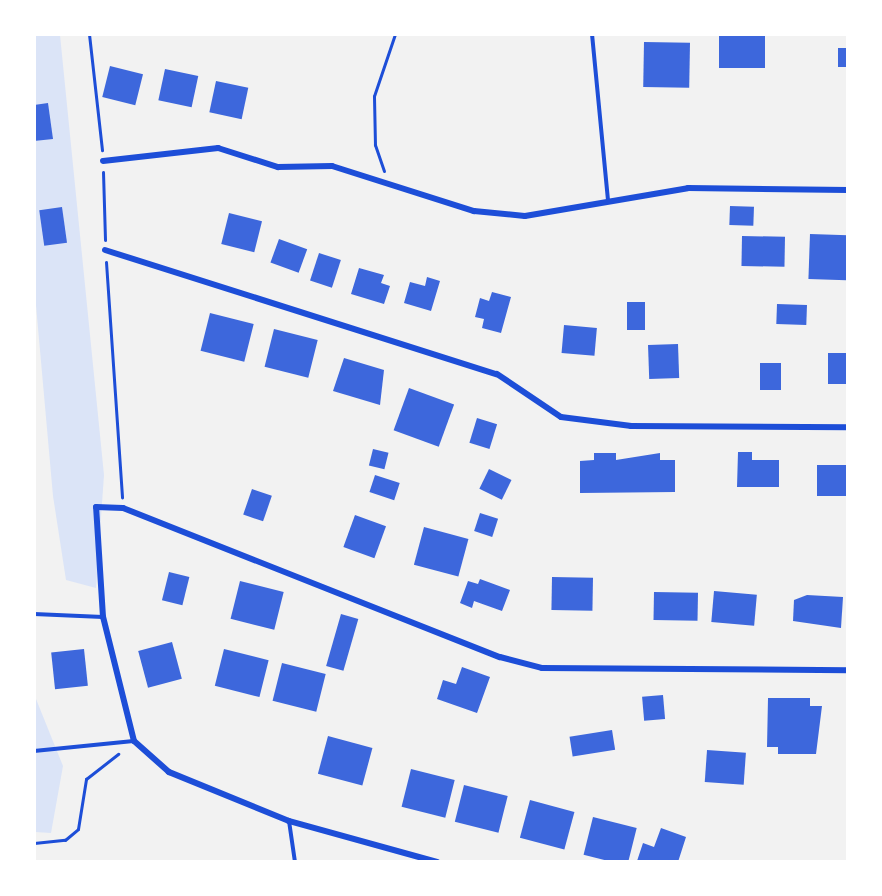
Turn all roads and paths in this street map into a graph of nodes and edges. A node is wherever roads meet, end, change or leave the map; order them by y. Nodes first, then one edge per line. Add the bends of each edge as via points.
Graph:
1 (89, 34) edge
2 (395, 34) edge
3 (592, 34) edge
4 (103, 161) junction
5 (389, 184) junction
6 (848, 190) edge
7 (609, 201) junction
8 (105, 250) junction
9 (848, 427) edge
10 (123, 508) junction
11 (34, 614) edge
12 (104, 617) junction
13 (848, 670) edge
14 (134, 741) junction
15 (34, 751) edge
16 (289, 821) junction
17 (34, 843) edge
18 (295, 861) edge
19 (437, 861) edge

1 - 4 path
2 - 5 path via 374,96 375,145
3 - 7 lane
4 - 5 street via 218,148 278,167 332,166
4 - 8 path
5 - 7 street via 474,211 515,215
6 - 7 street via 688,189
8 - 9 street via 497,374 561,417 631,426
8 - 10 path
10 - 12 street via 96,507
10 - 13 street via 500,657 542,668
11 - 12 lane
12 - 14 street
14 - 15 lane
14 - 16 street via 170,772
14 - 17 path via 86,779 78,829 65,840
16 - 18 lane
16 - 19 street

